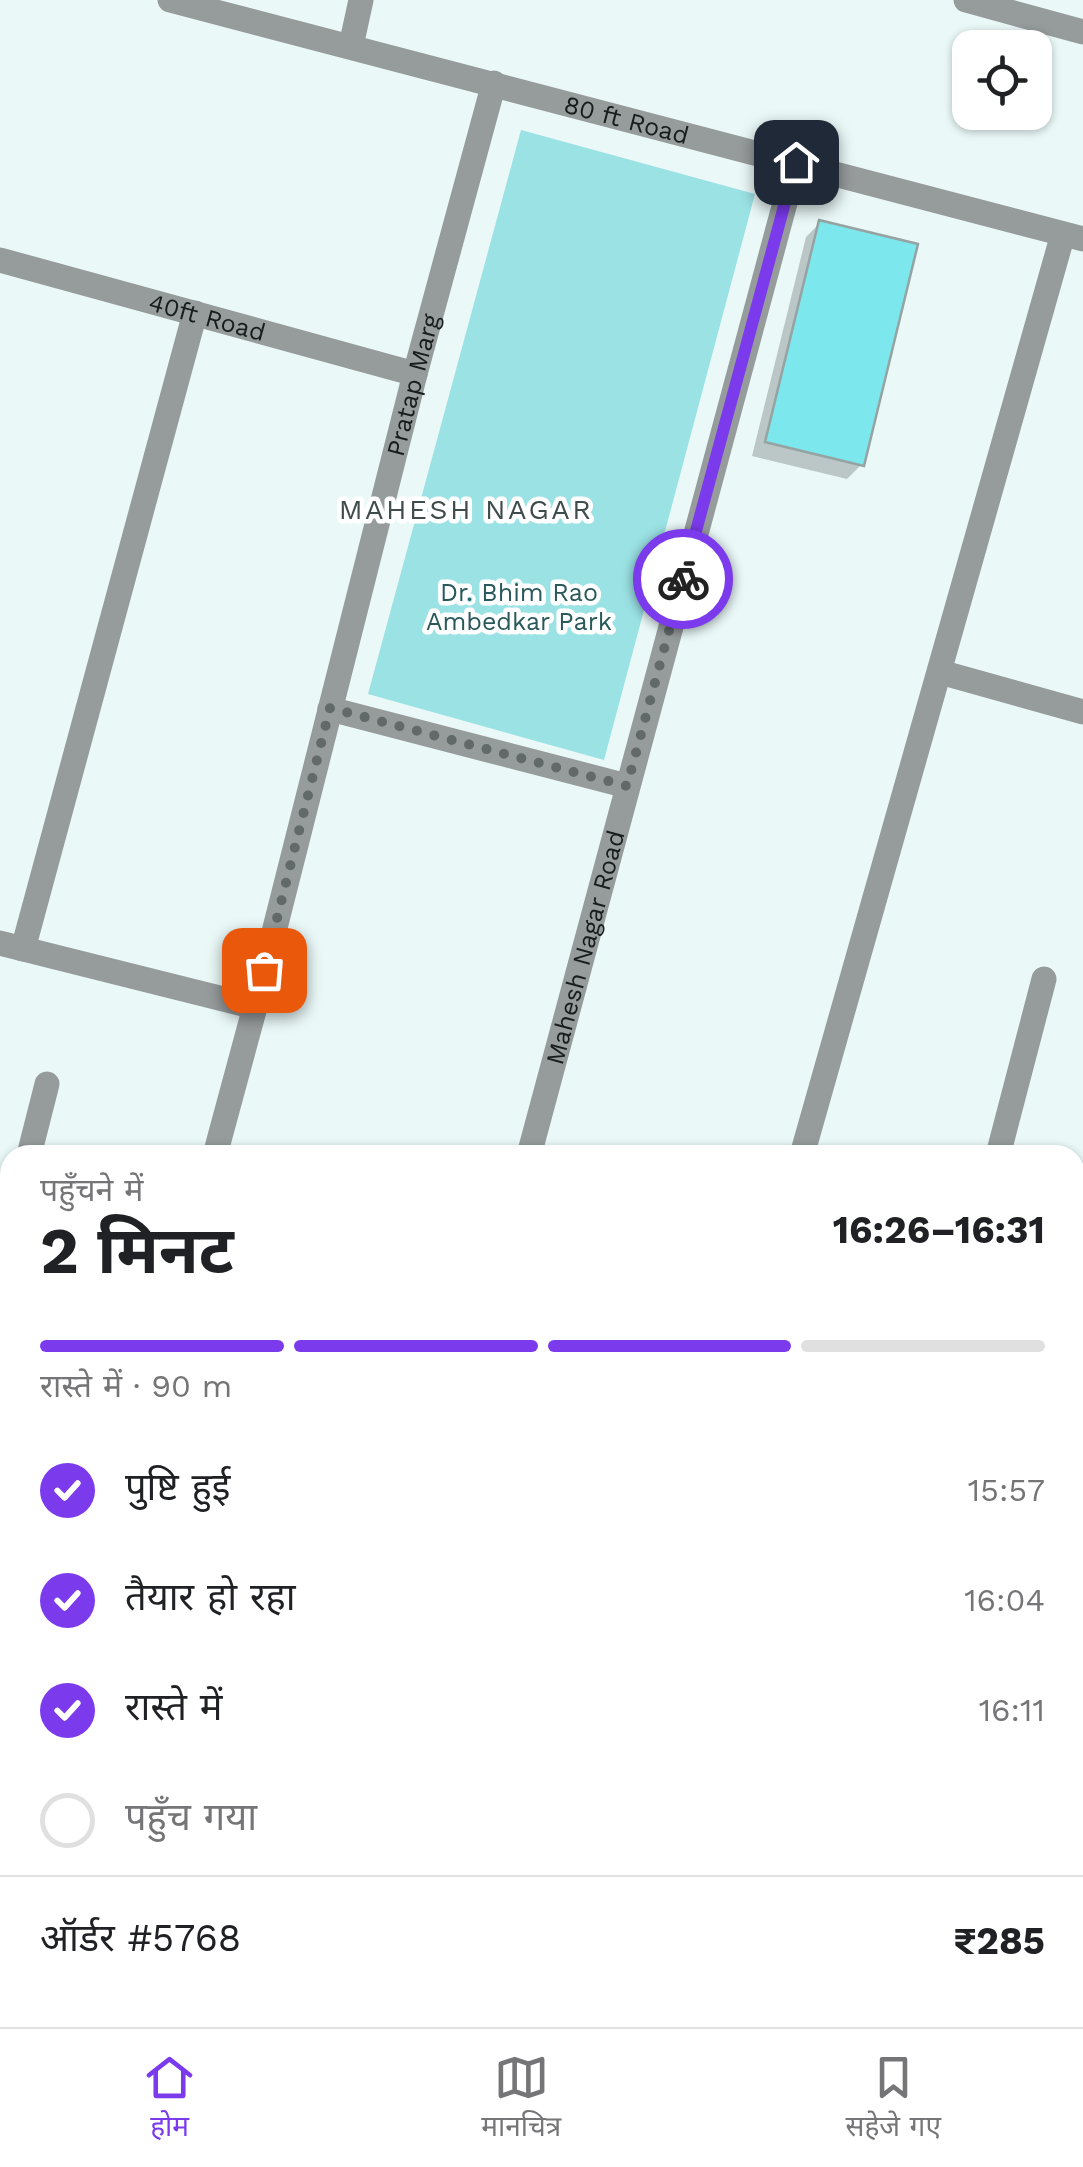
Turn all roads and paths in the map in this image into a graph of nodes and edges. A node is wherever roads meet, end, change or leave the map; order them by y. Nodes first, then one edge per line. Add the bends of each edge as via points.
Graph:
1 (170, 0) edge
2 (361, 0) edge
3 (966, 0) edge
4 (1043, 10) edge
5 (1083, 32) edge
6 (352, 46) junction
7 (494, 83) junction
8 (796, 162) junction
9 (1073, 236) edge
10 (0, 260) edge
11 (195, 312) junction
12 (415, 374) junction
13 (940, 672) junction
14 (330, 708) junction
15 (1083, 712) edge
16 (627, 786) junction
17 (12, 946) edge
18 (1044, 979) dead end
19 (255, 1007) junction
20 (47, 1084) dead end
21 (32, 1145) edge
22 (219, 1145) edge
23 (532, 1145) edge
24 (805, 1145) edge
25 (1001, 1145) edge

1 - 6 street, 80 ft Road
2 - 6 street
3 - 4 street
4 - 5 street
6 - 7 street, 80 ft Road
7 - 8 street, 80 ft Road
7 - 12 street, Pratap Marg
8 - 9 street, 80 ft Road
8 - 16 street, Mahesh Nagar Road
9 - 13 street
10 - 11 street, 40ft Road
11 - 12 street, 40ft Road
11 - 17 street
12 - 14 street, Pratap Marg
13 - 15 street
13 - 24 street
14 - 16 street
14 - 19 street, Pratap Marg
16 - 23 street, Mahesh Nagar Road
17 - 19 street
18 - 25 street
19 - 22 street, Pratap Marg
20 - 21 street

